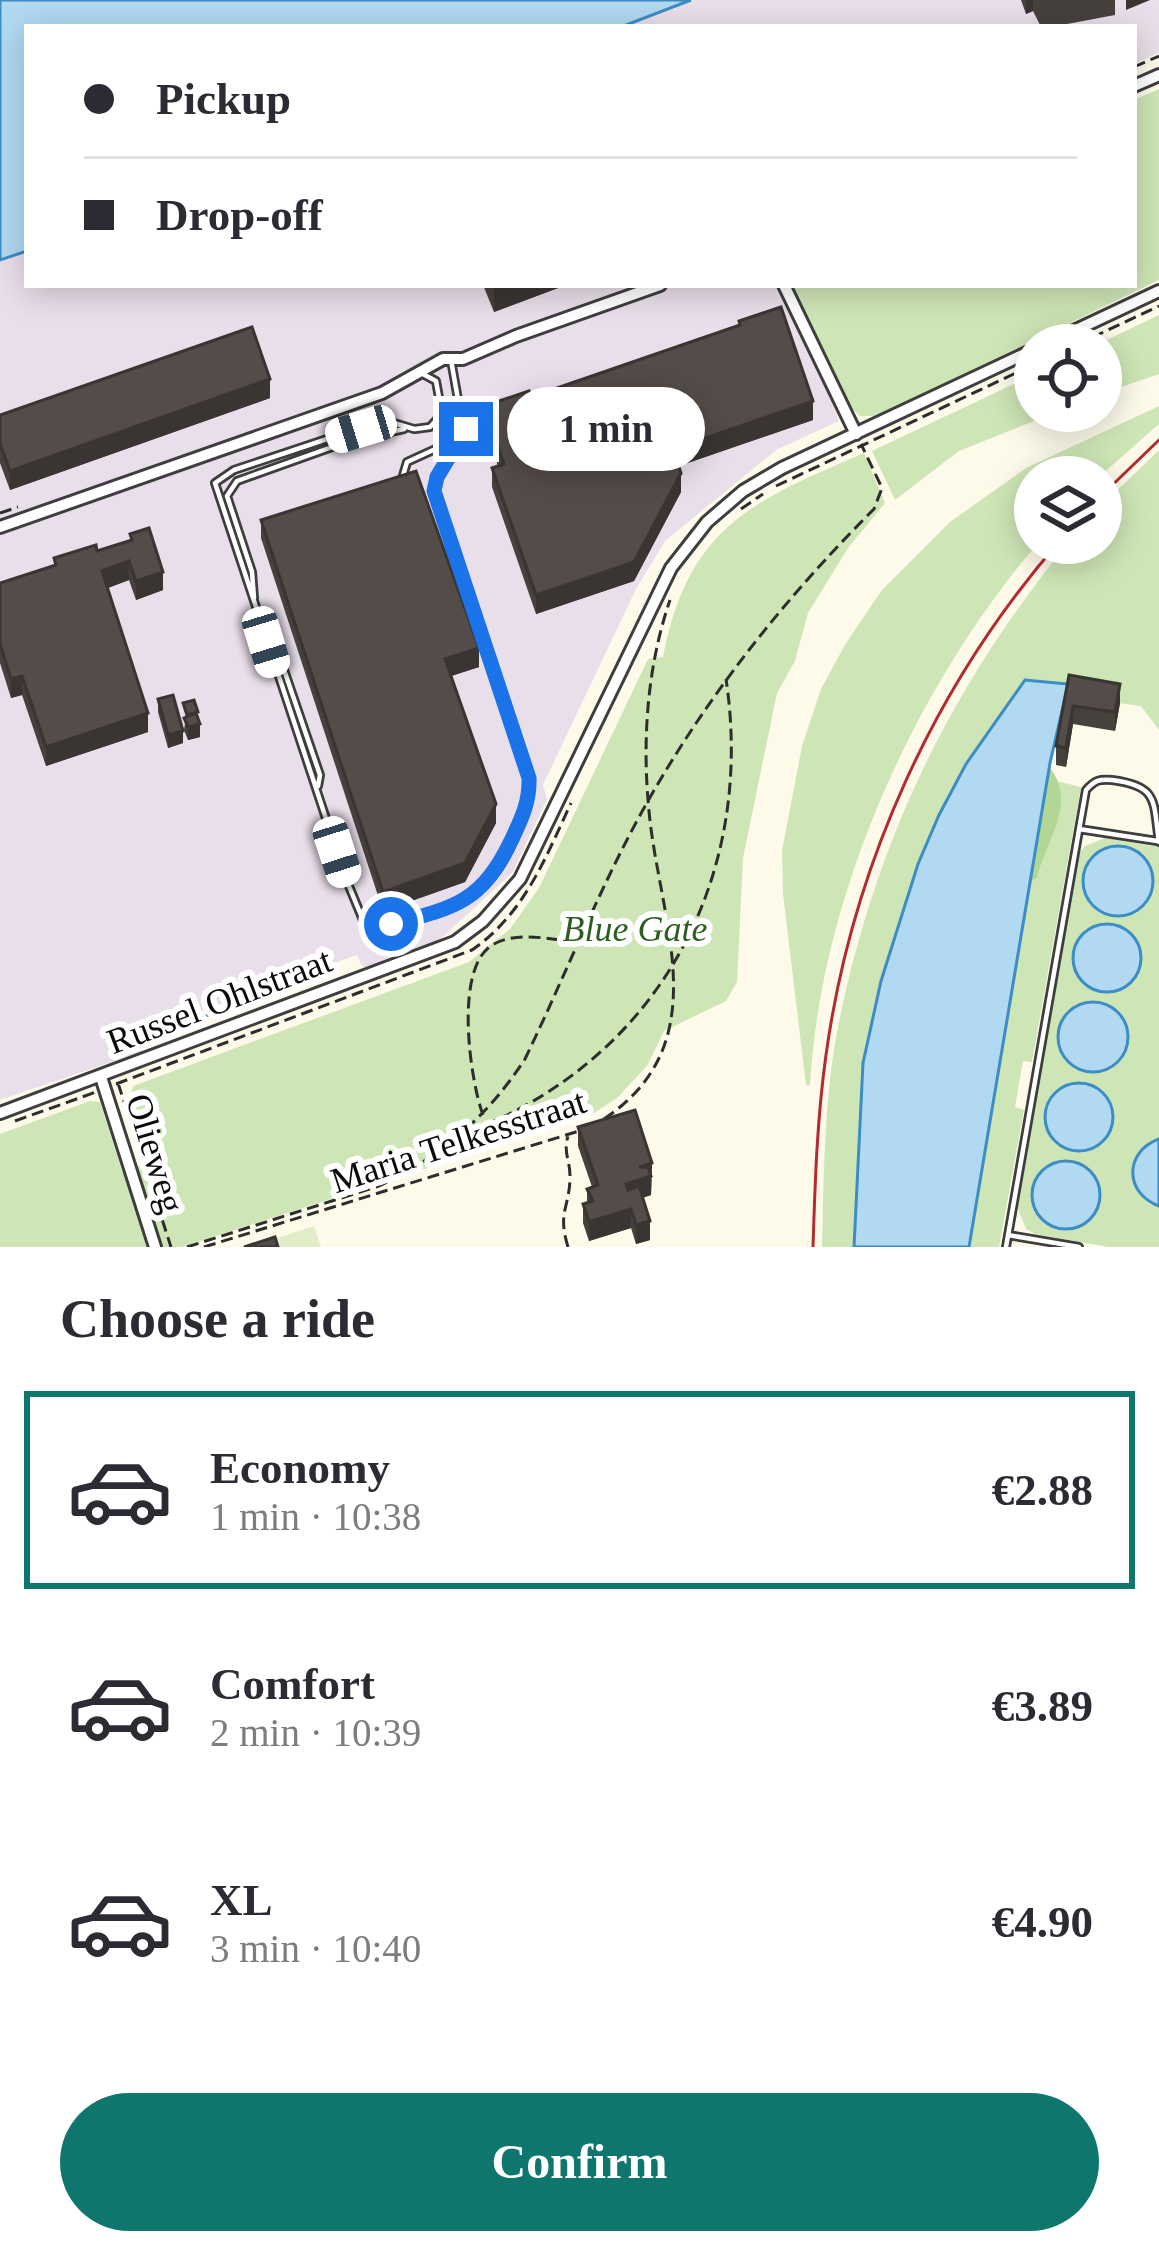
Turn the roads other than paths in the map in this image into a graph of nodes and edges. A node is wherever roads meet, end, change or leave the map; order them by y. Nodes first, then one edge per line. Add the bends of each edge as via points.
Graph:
1 (652, 288) edge
2 (785, 288) edge
3 (1159, 291) edge
4 (1089, 324) edge
5 (457, 360) junction
6 (1014, 361) edge
7 (416, 371) junction
8 (463, 410) junction
9 (414, 429) junction
10 (859, 440) junction
11 (402, 479) edge
12 (0, 527) edge
13 (253, 602) junction
14 (1079, 829) junction
15 (1159, 842) edge
16 (101, 1077) junction
17 (0, 1112) edge
18 (1008, 1235) junction
19 (154, 1247) edge
20 (1006, 1247) edge
21 (1079, 1247) edge

1 - 5 street
2 - 10 street
3 - 4 street
5 - 7 street
5 - 8 lane
6 - 10 street, Russel Ohlstraat
7 - 9 lane via 436,381 443,404 430,428
7 - 12 street via 382,393
8 - 11 lane via 452,436 407,462
8 - 13 lane via 466,429 434,491 529,778 526,808 480,890 415,918 363,920
9 - 13 lane via 349,441 237,481 227,496 256,588
9 - 13 lane via 375,423 220,476 217,498
10 - 16 street, Russel Ohlstraat via 743,491 671,568 520,879 483,921 455,941
14 - 15 lane
14 - 15 lane via 1091,783 1140,784 1153,801
14 - 18 lane
16 - 17 street, Russel Ohlstraat
16 - 19 street, Olieweg
18 - 20 lane
18 - 21 lane

